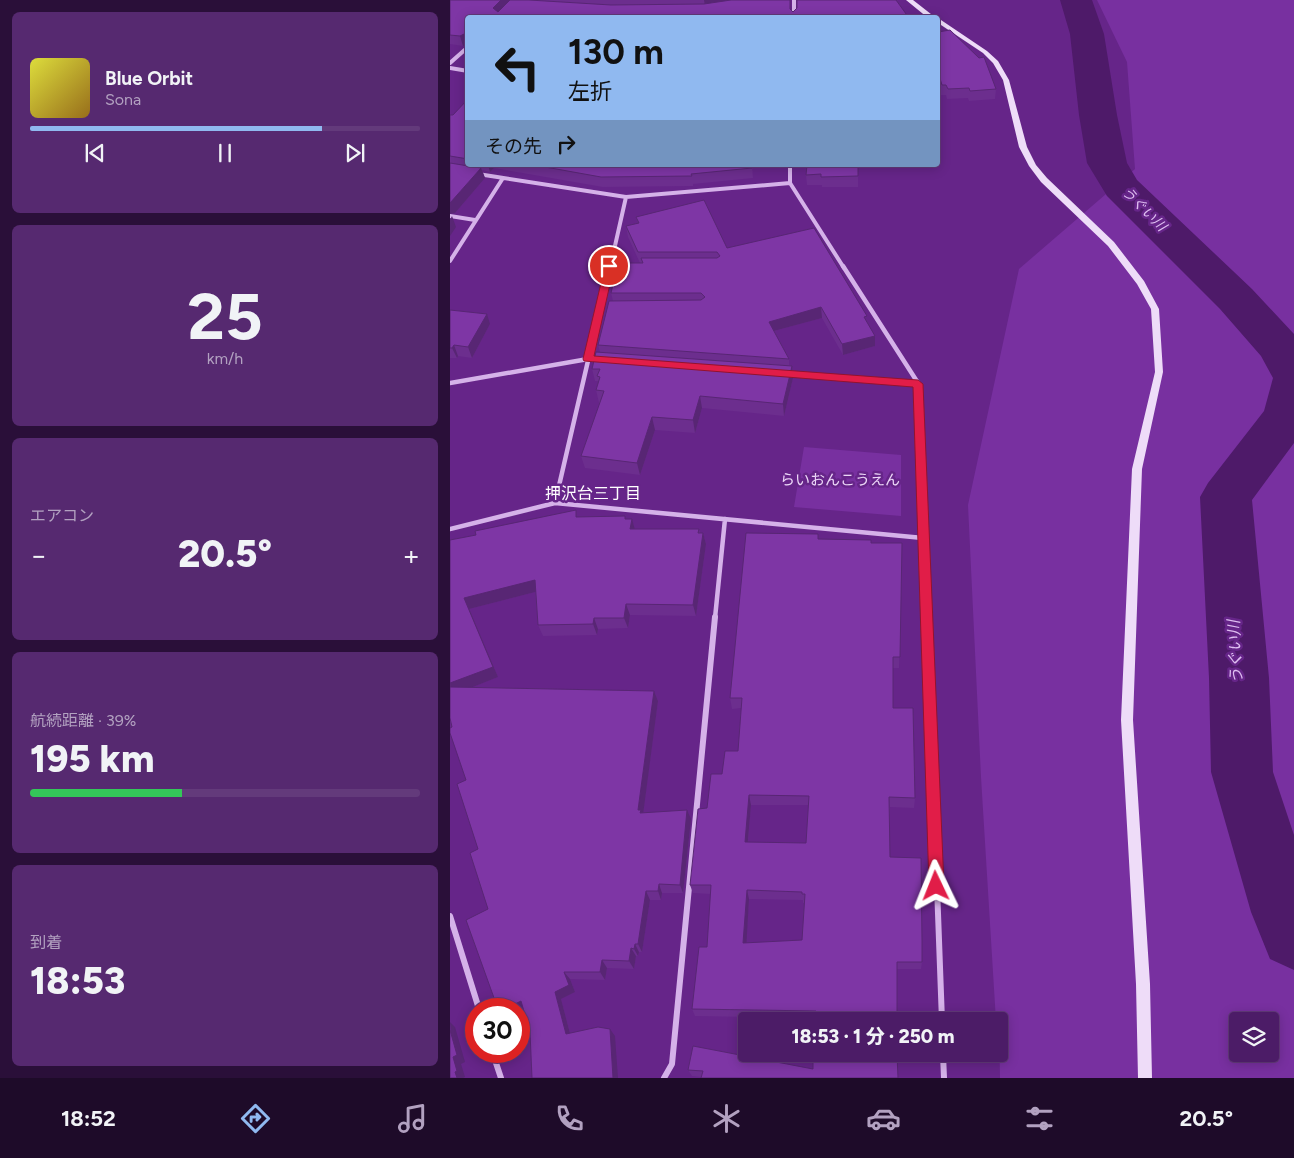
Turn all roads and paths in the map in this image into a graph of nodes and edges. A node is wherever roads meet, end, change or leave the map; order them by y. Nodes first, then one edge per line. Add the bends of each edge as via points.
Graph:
1 (794, 0) edge
2 (909, 0) edge
3 (794, 15) edge
4 (929, 15) edge
5 (940, 21) edge
6 (465, 50) edge
7 (450, 63) edge
8 (450, 68) edge
9 (465, 70) edge
10 (790, 167) edge
11 (476, 173) edge
12 (503, 178) junction
13 (790, 183) junction
14 (626, 197) junction
15 (450, 216) edge
16 (475, 220) junction
17 (450, 261) edge
18 (588, 359) junction
19 (607, 360) edge
20 (782, 373) edge
21 (450, 383) edge
22 (918, 384) junction
23 (555, 503) junction
24 (725, 519) junction
25 (450, 529) edge
26 (923, 538) junction
27 (450, 916) edge
28 (476, 998) edge
29 (942, 1012) edge
30 (943, 1062) edge
31 (496, 1063) edge
32 (501, 1078) edge
33 (664, 1078) edge
34 (944, 1078) edge
35 (1145, 1078) edge

1 - 3 street
2 - 4 street
5 - 35 street via 996,62 1006,80 1023,147 1033,166 1111,244 1142,282 1155,309 1159,372 1137,468 1127,720 1143,984
6 - 7 street
8 - 9 street
10 - 13 street
11 - 12 street
12 - 14 street
12 - 16 street
13 - 14 street
13 - 22 street
14 - 18 street
15 - 16 street
16 - 17 street
18 - 19 street
18 - 21 street
18 - 23 street
20 - 22 street
22 - 26 street
23 - 24 street
23 - 25 street
24 - 26 street
24 - 33 street via 672,1064
26 - 29 street
27 - 28 street
30 - 34 street
31 - 32 street

